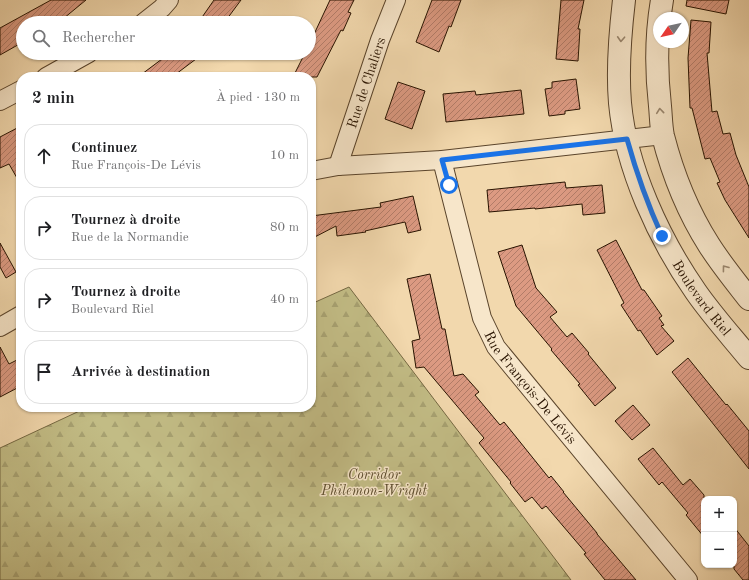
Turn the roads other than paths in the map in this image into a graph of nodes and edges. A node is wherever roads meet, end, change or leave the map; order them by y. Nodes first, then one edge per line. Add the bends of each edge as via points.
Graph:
1 (169, 0) edge
2 (396, 0) edge
3 (624, 0) edge
4 (662, 0) edge
5 (152, 16) edge
6 (76, 60) edge
7 (55, 72) edge
8 (16, 93) edge
9 (0, 101) edge
10 (663, 135) junction
11 (627, 139) junction
12 (442, 160) junction
13 (338, 166) junction
14 (316, 170) edge
15 (749, 299) edge
16 (16, 318) edge
17 (0, 327) edge
18 (749, 358) edge
19 (688, 580) edge

1 - 5 street
2 - 13 street, Rue de Chaliers
3 -> 11 street, Boulevard Riel via 619,68 620,104
10 -> 4 street via 657,83 657,48
6 - 7 street
8 - 9 street
10 - 11 street
15 -> 10 street via 723,267 694,220 679,186
11 - 12 street
11 - 18 street, Boulevard Riel via 640,183 662,236 696,293
12 - 13 street
12 - 19 street, Rue François-De Lévis via 482,318 496,347
13 - 14 street
16 - 17 street

